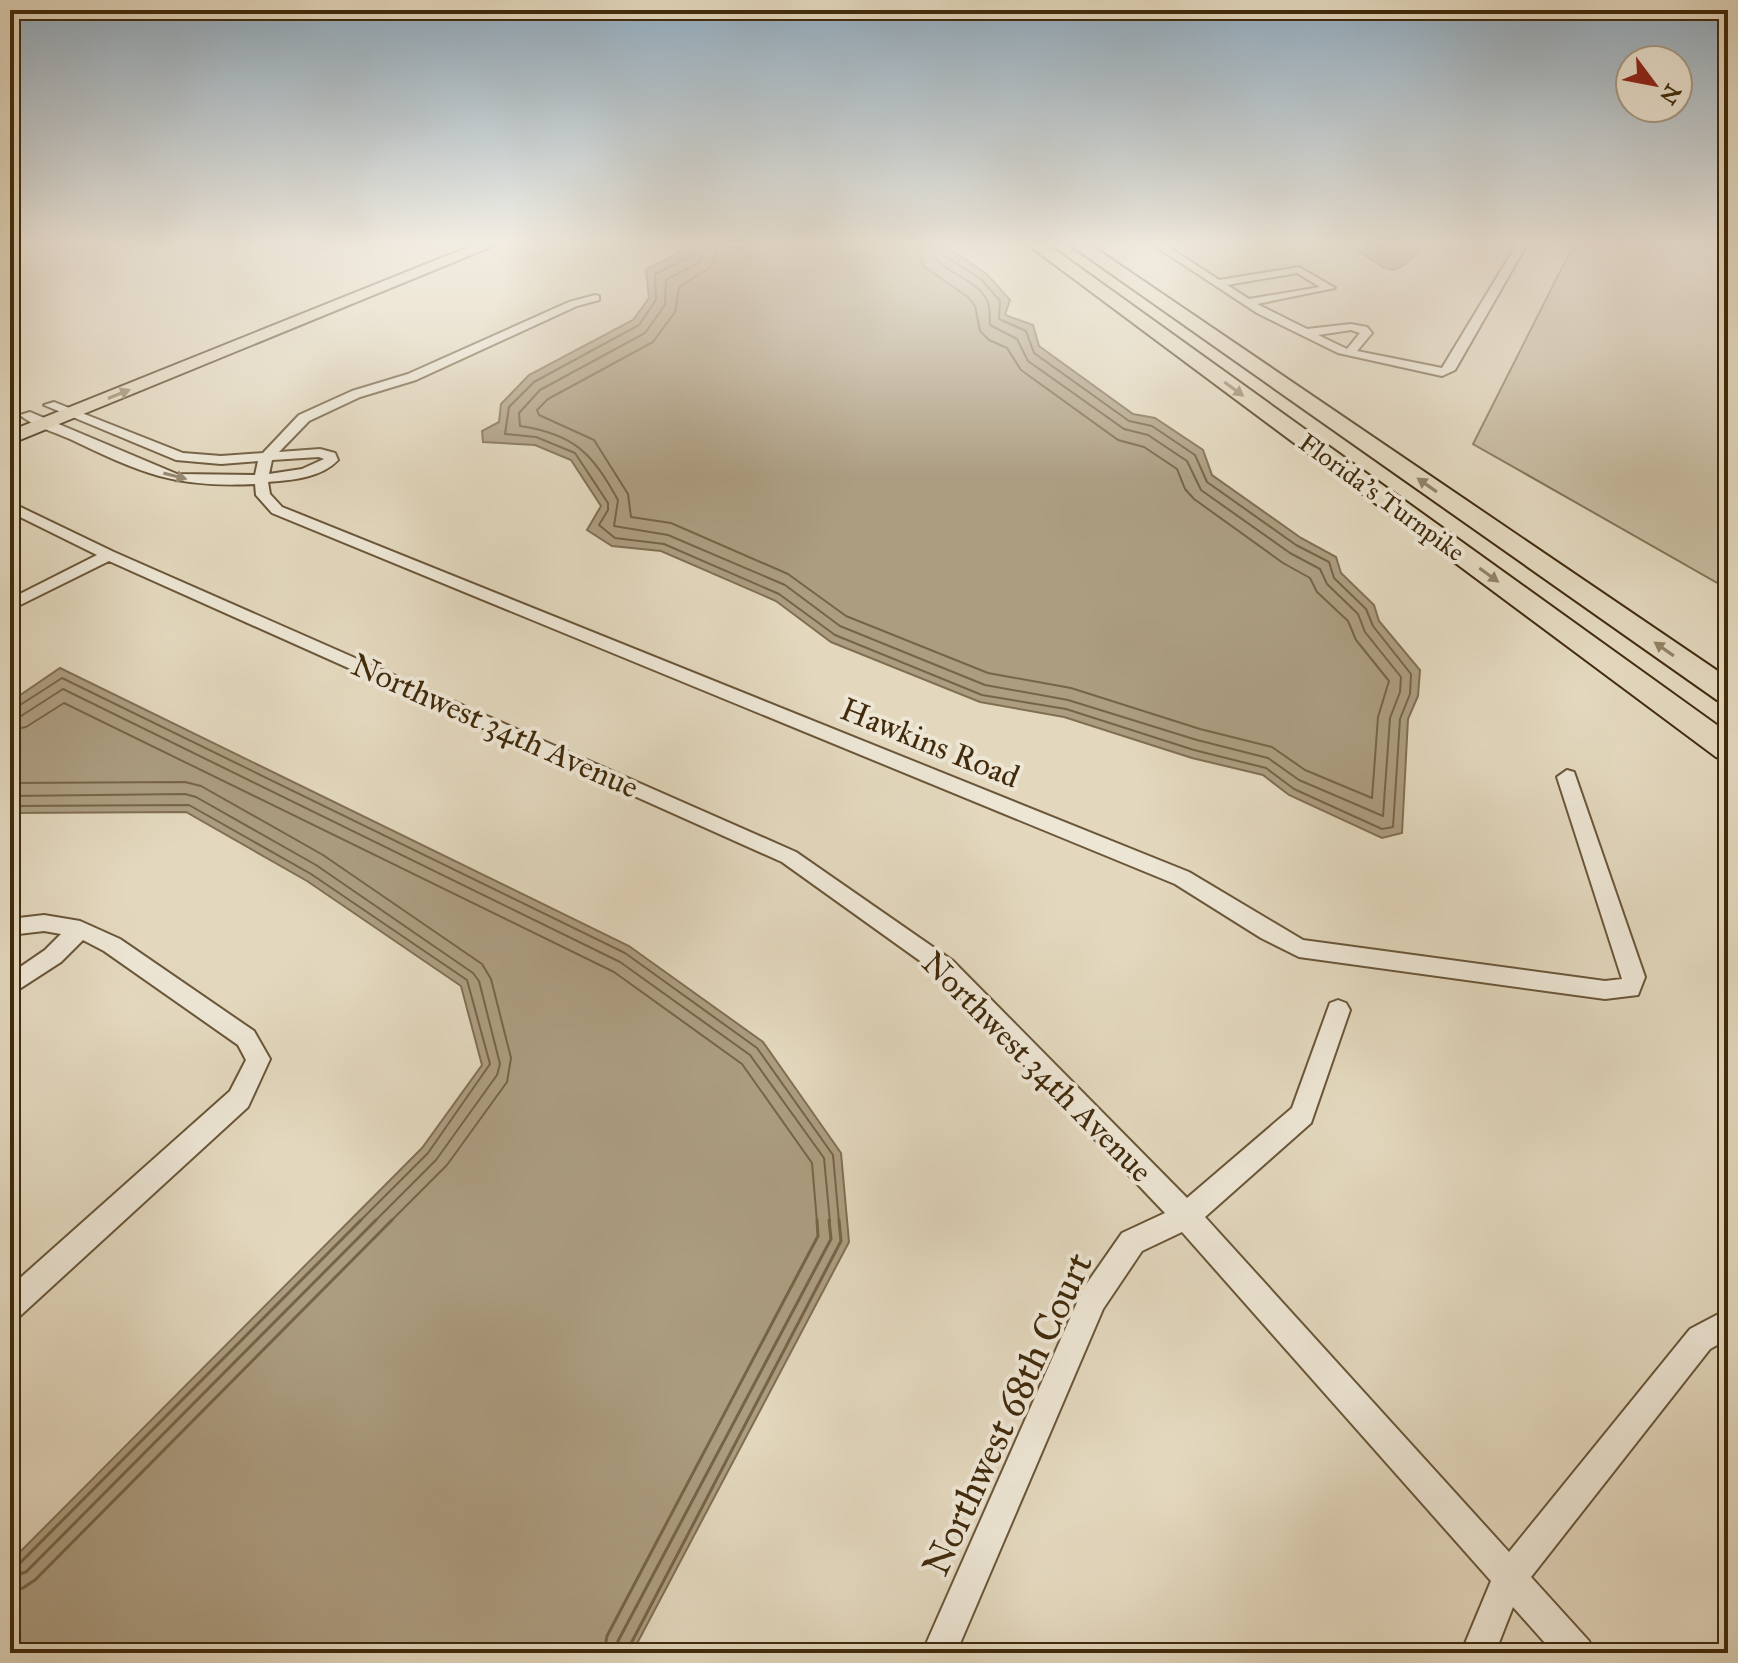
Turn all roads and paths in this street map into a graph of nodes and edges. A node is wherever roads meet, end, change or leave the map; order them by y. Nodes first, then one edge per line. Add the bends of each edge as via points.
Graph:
1 (270, 322) edge
2 (295, 322) edge
3 (534, 322) edge
4 (1141, 322) edge
5 (1190, 322) edge
6 (1283, 322) edge
7 (1477, 322) edge
8 (1304, 333) junction
9 (1350, 352) junction
10 (72, 413) junction
11 (48, 414) junction
12 (18, 418) edge
13 (10, 438) edge
14 (266, 458) junction
15 (261, 479) junction
16 (10, 506) edge
17 (109, 555) junction
18 (10, 605) edge
19 (1728, 693) edge
20 (1728, 749) edge
21 (1567, 777) dead end
22 (10, 927) edge
23 (80, 929) junction
24 (10, 986) edge
25 (1338, 1010) dead end
26 (1186, 1216) junction
27 (10, 1306) edge
28 (1728, 1323) edge
29 (1508, 1579) junction
30 (939, 1653) edge
31 (1478, 1653) edge
32 (1577, 1653) edge

1 - 11 main road
10 -> 2 main road
3 - 14 street via 412,377 327,406 304,418
4 -> 20 highway, Florida's Turnpike
19 -> 5 highway, Florida's Turnpike
6 - 8 street
7 - 9 street via 1449,370 1442,372
8 - 9 street
8 - 9 street via 1363,329 1366,333
10 - 11 main road
10 - 14 street via 181,457
11 - 12 main road
11 - 13 main road
11 -> 15 street via 177,479
14 - 15 street
14 - 15 street via 320,453 331,460 305,475
15 - 21 street, Hawkins Road via 263,495 277,510 1182,878 1299,948 1605,990 1630,988 1634,977
16 - 17 street, Northwest 34th Avenue
17 - 18 street
17 - 26 street, Northwest 34th Avenue via 789,857 945,967
22 - 23 street via 44,923
23 - 24 street
23 - 27 street via 112,945 246,1038 258,1059 239,1099
25 - 26 street, Northwest 68th Court via 1302,1115
26 - 29 street, Northwest 34th Avenue
26 - 30 street, Northwest 68th Court via 1132,1242 1093,1299
28 - 29 street via 1700,1339
29 - 31 street
29 - 32 street, Northwest 34th Avenue

